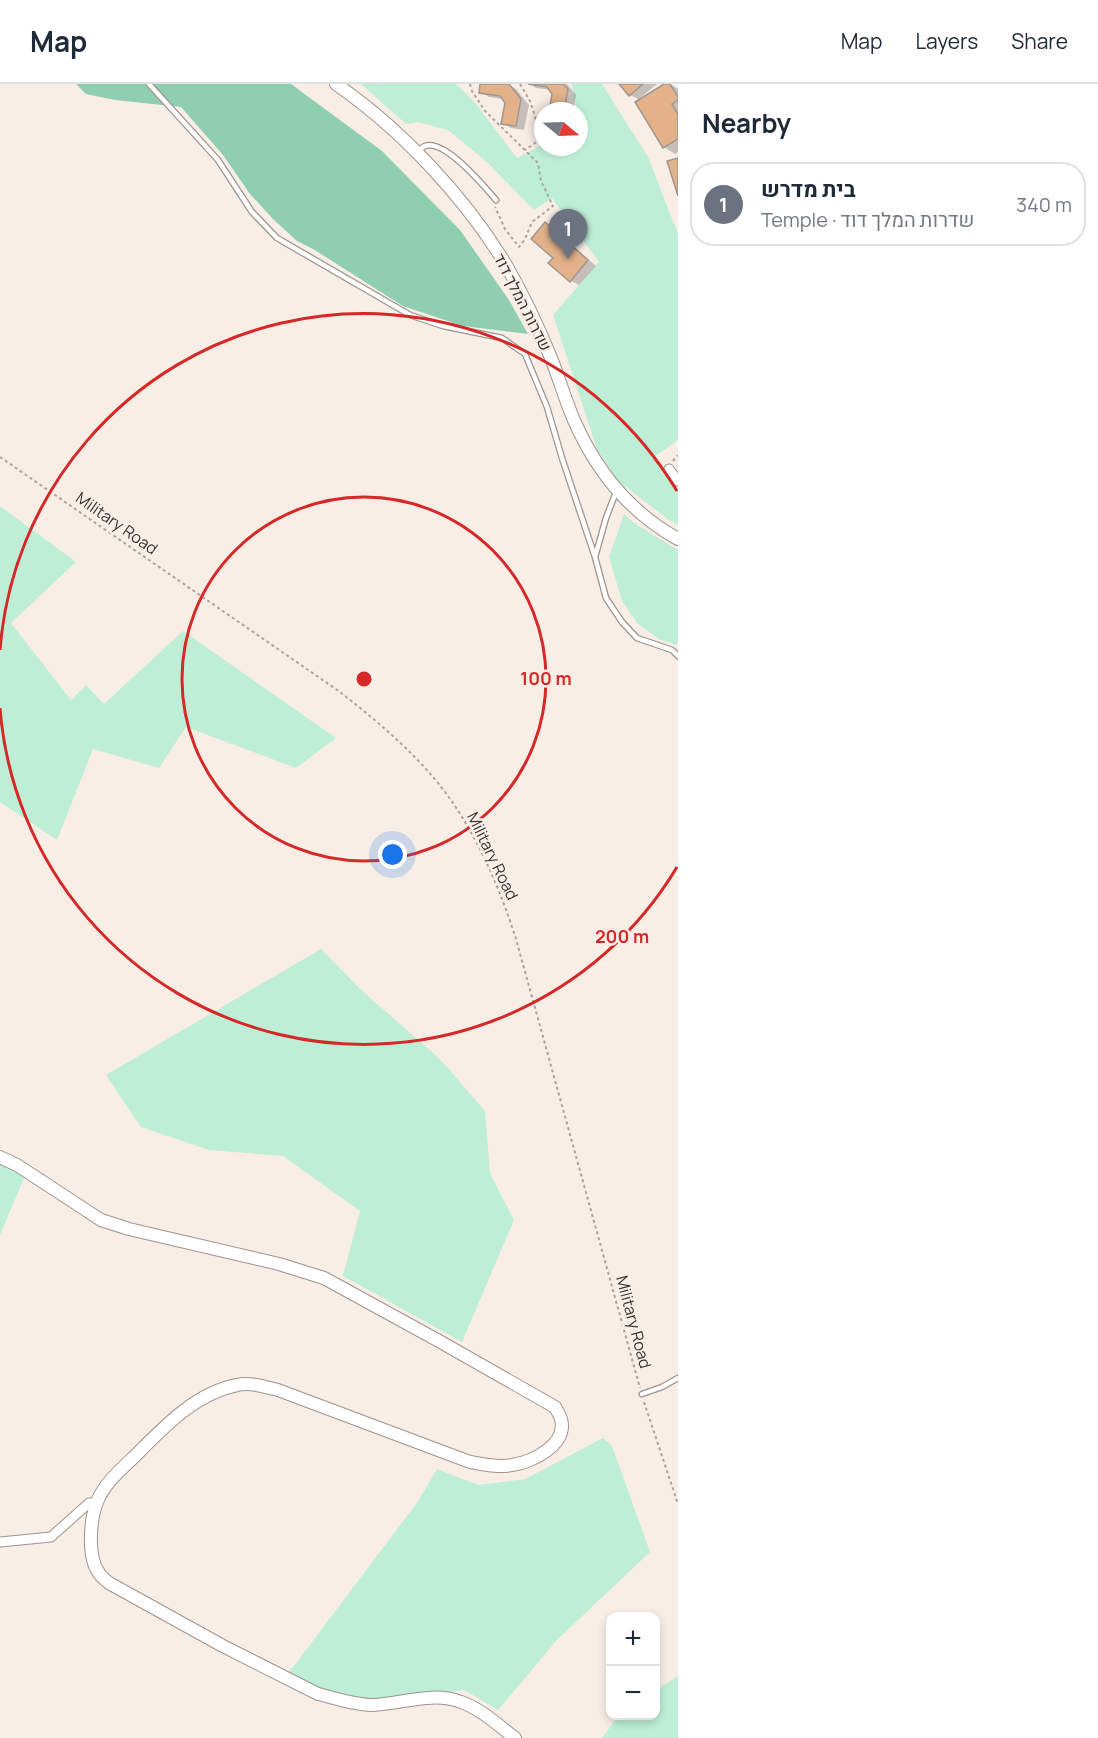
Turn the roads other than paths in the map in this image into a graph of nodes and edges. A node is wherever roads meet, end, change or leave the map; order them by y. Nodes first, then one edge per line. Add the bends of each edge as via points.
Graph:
1 (149, 84) edge
2 (336, 84) edge
3 (416, 153) junction
4 (496, 200) road end
5 (669, 469) dead end
6 (678, 480) edge
7 (617, 490) junction
8 (678, 539) edge
9 (596, 557) junction
10 (678, 656) edge
11 (0, 1156) edge
12 (678, 1378) edge
13 (642, 1394) road end
14 (96, 1503) junction
15 (0, 1542) edge
16 (515, 1738) edge

1 - 9 lane via 218,160 252,212 277,238 410,315 502,338 525,354 547,407
2 - 3 street, שדרות המלך דוד
3 - 4 lane via 425,146 442,149 469,170
3 - 7 street, שדרות המלך דוד via 454,192 506,266 533,315 584,440
5 - 6 street
7 - 8 street, שדרות המלך דוד via 644,517
7 - 9 lane
9 - 10 lane via 606,598 622,622 637,638 672,650
11 - 14 street via 101,1220 324,1278 540,1398 555,1407 561,1418 559,1438 550,1449 512,1466 490,1466 278,1390 238,1384 218,1390 168,1423 117,1473
12 - 13 lane
14 - 15 street via 89,1503 51,1537
14 - 16 street via 91,1540 98,1573 175,1620 318,1694 371,1705 443,1698 459,1701

